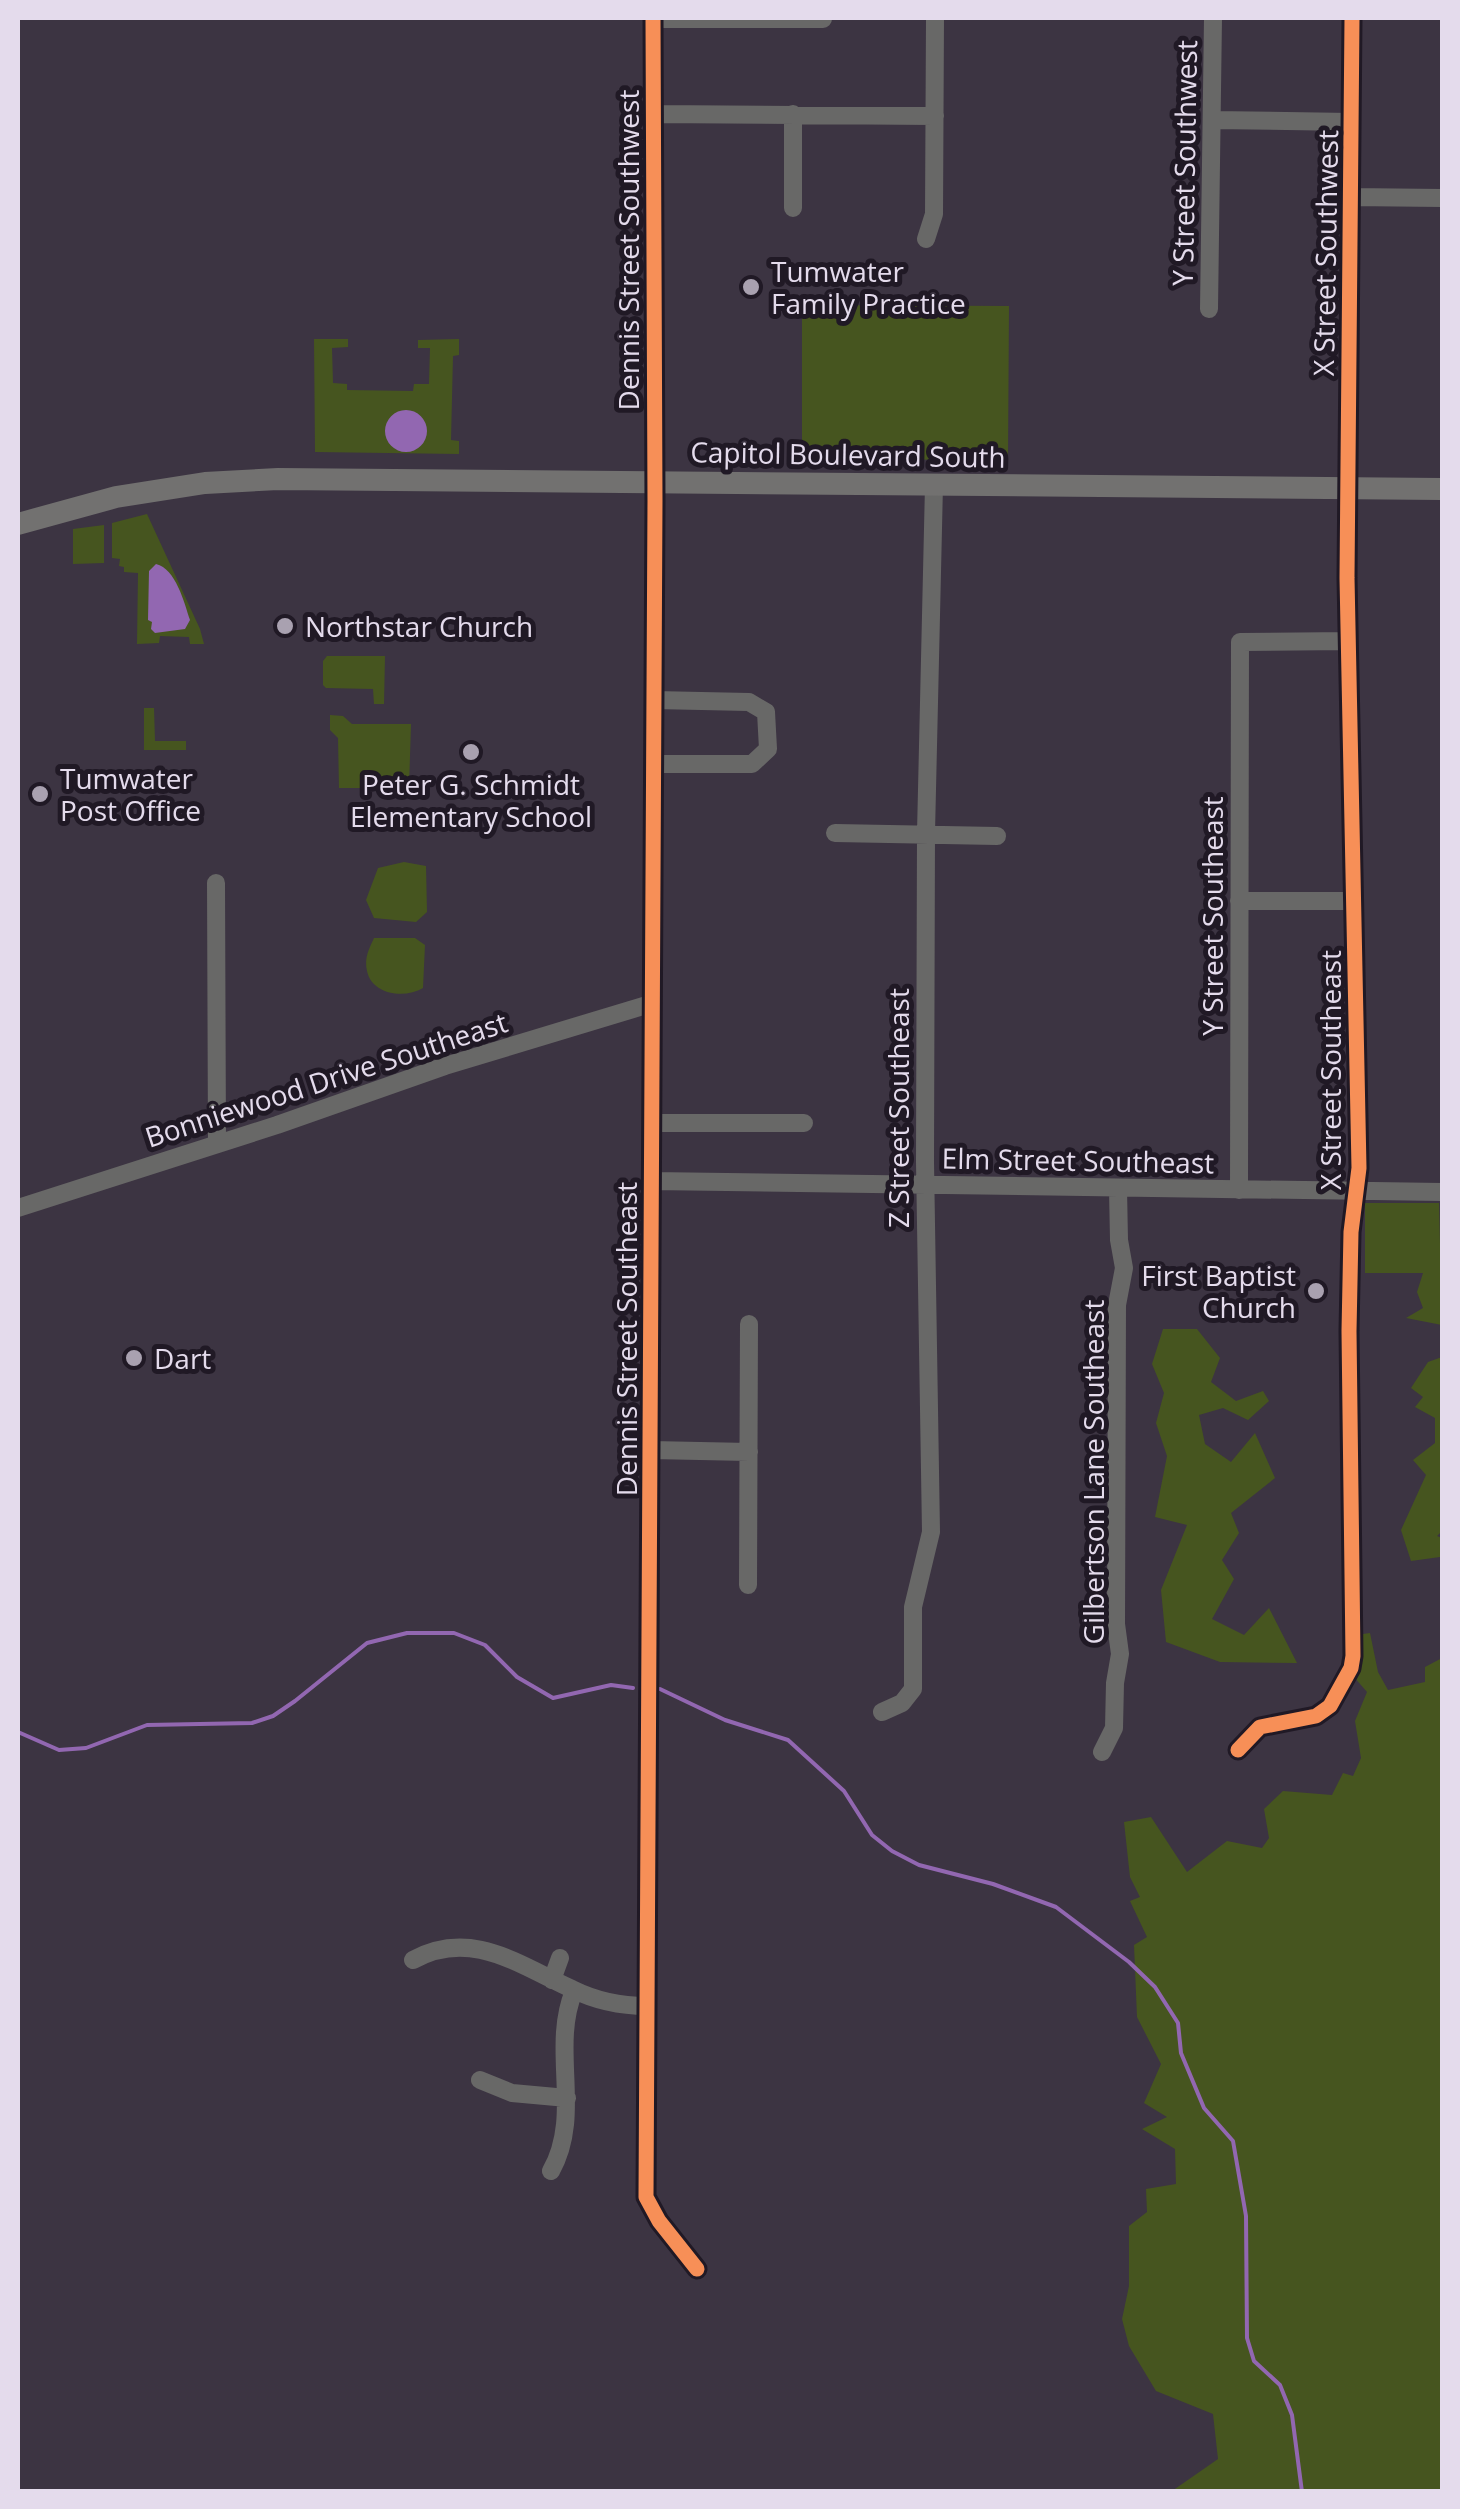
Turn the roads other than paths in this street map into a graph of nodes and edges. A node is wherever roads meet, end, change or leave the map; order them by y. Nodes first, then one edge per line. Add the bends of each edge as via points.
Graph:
1 (653, 18) edge
2 (823, 18) edge
3 (935, 18) edge
4 (1214, 18) edge
5 (1352, 18) edge
6 (653, 114) junction
7 (793, 114) junction
8 (935, 116) junction
9 (1212, 120) junction
10 (1351, 122) junction
11 (1351, 198) junction
12 (1442, 198) edge
13 (793, 208) dead end
14 (926, 239) dead end
15 (1209, 309) dead end
16 (655, 482) junction
17 (934, 485) junction
18 (1348, 488) junction
19 (1442, 489) edge
20 (18, 524) edge
21 (1349, 641) junction
22 (654, 700) junction
23 (654, 764) junction
24 (835, 833) dead end
25 (926, 834) junction
26 (996, 836) dead end
27 (216, 883) dead end
28 (1239, 901) junction
29 (1354, 901) junction
30 (652, 1003) junction
31 (652, 1123) junction
32 (804, 1124) dead end
33 (217, 1144) junction
34 (652, 1182) junction
35 (926, 1186) junction
36 (1118, 1190) junction
37 (1239, 1190) junction
38 (1356, 1191) junction
39 (1442, 1192) edge
40 (18, 1208) edge
41 (749, 1324) dead end
42 (651, 1450) junction
43 (749, 1452) junction
44 (748, 1585) dead end
45 (882, 1712) dead end
46 (1238, 1750) dead end
47 (1102, 1752) dead end
48 (560, 1958) dead end
49 (413, 1960) dead end
50 (552, 1980) junction
51 (574, 1991) junction
52 (647, 2006) junction
53 (480, 2080) dead end
54 (567, 2098) junction
55 (552, 2171) dead end
56 (697, 2269) dead end

1 - 2 street
1 - 6 street, Dennis Street Southwest
3 - 8 street
4 - 9 street, Y Street Southwest
5 - 10 street, X Street Southwest
6 - 7 street
6 - 16 street, Dennis Street Southwest
7 - 8 street
7 - 13 street
8 - 14 street via 934,214
9 - 10 street
9 - 15 street, Y Street Southwest
10 - 11 street, X Street Southwest
11 - 12 street
11 - 18 street, X Street Southwest
16 - 17 main road, Capitol Boulevard South
16 - 20 main road, Capitol Boulevard South via 239,481 116,496
16 - 22 street, Dennis Street Southeast
17 - 18 main road, Capitol Boulevard South
17 - 25 street, Z Street Southeast
18 - 19 main road, Capitol Boulevard South
18 - 21 street, X Street Southeast
21 - 28 street, Y Street Southeast via 1240,642
21 - 29 street, X Street Southeast
22 - 23 street, Dennis Street Southeast
22 - 23 street via 749,702 766,712 770,737 752,764
23 - 30 street, Dennis Street Southeast
24 - 25 street
25 - 26 street
25 - 35 street, Z Street Southeast
27 - 33 street
28 - 29 street
28 - 37 street, Y Street Southeast
29 - 38 street, X Street Southeast
30 - 31 street, Dennis Street Southeast
30 - 33 street, Bonniewood Drive Southeast
31 - 32 street
31 - 34 street, Dennis Street Southeast
33 - 40 street, Bonniewood Drive Southeast
34 - 35 street, Elm Street Southeast
34 - 42 street, Dennis Street Southeast
35 - 36 street, Elm Street Southeast
35 - 45 street, Z Street Southeast via 931,1532 913,1607 912,1689 902,1703
36 - 37 street, Elm Street Southeast
36 - 47 street, Gilbertson Lane Southeast via 1124,1268 1117,1304 1120,1654 1114,1728
37 - 38 street, Elm Street Southeast
38 - 39 street, Elm Street Southeast
38 - 46 street, X Street Southeast via 1349,1331 1351,1668 1330,1706 1316,1716 1260,1727
41 - 43 street
42 - 43 street
42 - 52 street, Dennis Street Southeast
43 - 44 street
48 - 50 street
49 - 50 street via 440,1948 475,1947
50 - 51 street
51 - 52 street
51 - 54 street via 566,2019
52 - 56 street, Dennis Street Southeast via 646,2197 659,2236
53 - 54 street via 512,2093
54 - 55 street via 566,2136

